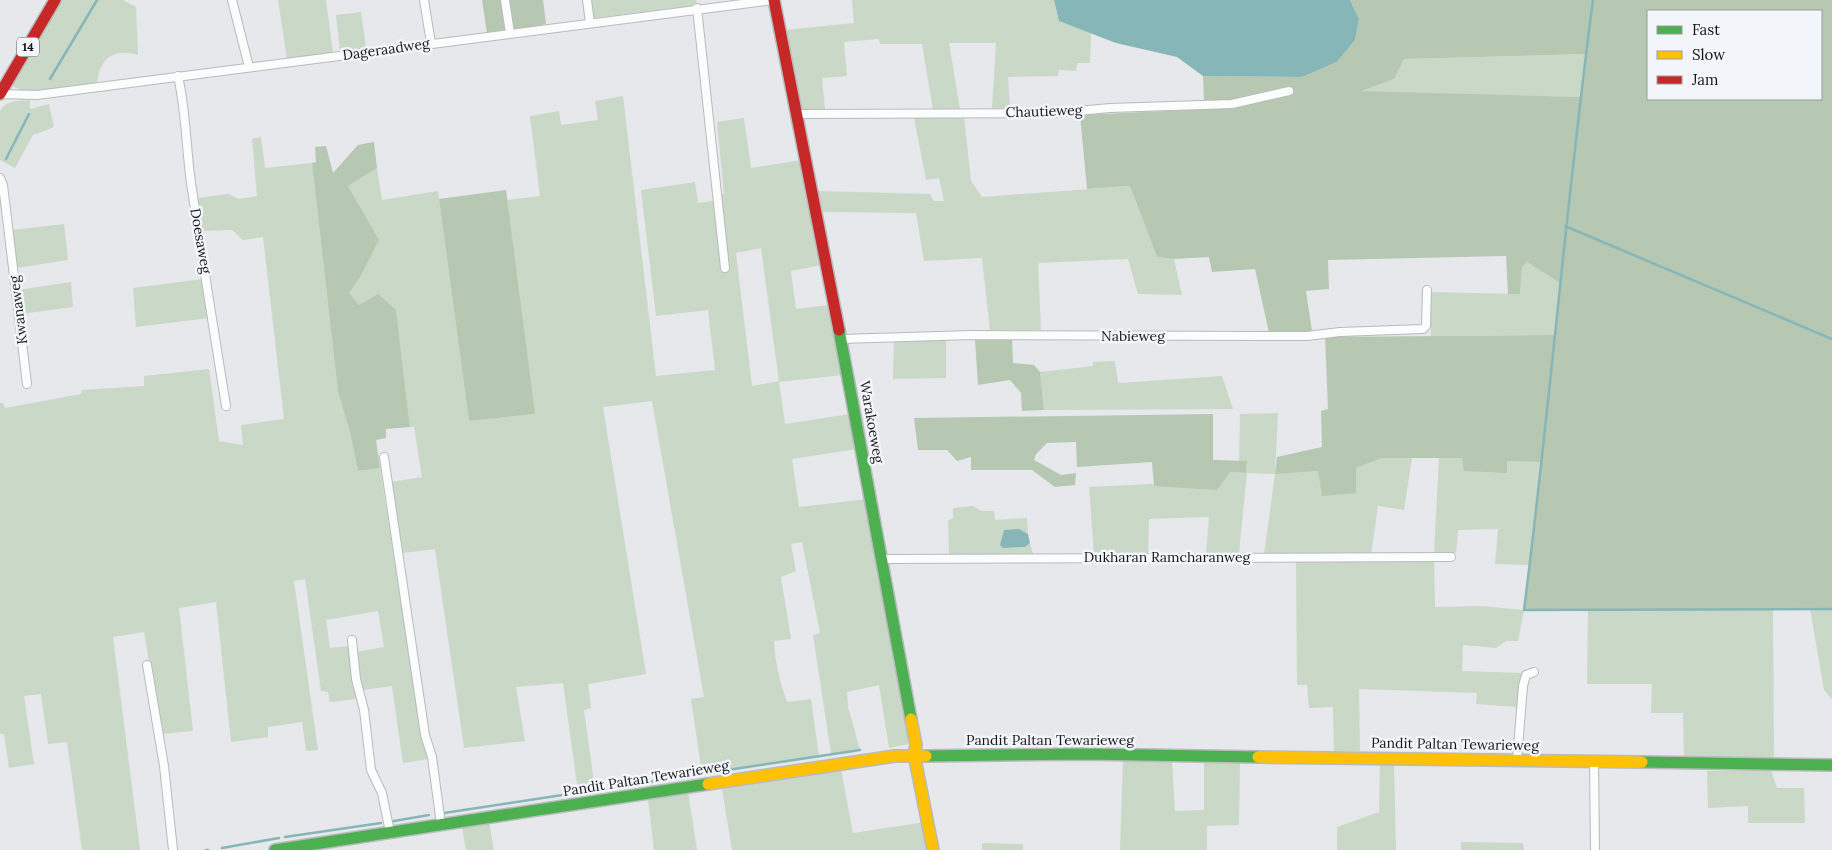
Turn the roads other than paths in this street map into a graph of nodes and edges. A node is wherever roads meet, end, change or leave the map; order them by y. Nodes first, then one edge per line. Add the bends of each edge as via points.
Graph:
1 (55, 0) edge
2 (232, 0) edge
3 (424, 0) edge
4 (505, 0) edge
5 (587, 0) edge
6 (773, 0) edge
7 (697, 8) junction
8 (590, 22) junction
9 (510, 33) junction
10 (431, 43) junction
11 (249, 67) junction
12 (178, 76) junction
13 (1289, 91) dead end
14 (0, 94) edge
15 (797, 114) junction
16 (0, 178) edge
17 (726, 268) dead end
18 (1428, 290) dead end
19 (841, 339) junction
20 (26, 384) dead end
21 (226, 406) dead end
22 (384, 457) dead end
23 (1451, 557) dead end
24 (883, 559) junction
25 (352, 640) dead end
26 (147, 665) dead end
27 (1534, 672) dead end
28 (914, 754) junction
29 (1517, 760) junction
30 (1594, 761) junction
31 (1832, 765) edge
32 (441, 824) junction
33 (390, 832) junction
34 (173, 850) edge
35 (275, 850) edge
36 (933, 850) edge
37 (1595, 850) edge

1 - 14 street, 14
2 - 11 street
3 - 10 street
4 - 9 street
5 - 8 street
6 - 7 street, Dageraadweg
6 - 15 street, Warakoeweg
7 - 8 street, Dageraadweg
7 - 17 street
8 - 9 street, Dageraadweg
9 - 10 street, Dageraadweg
10 - 11 street, Dageraadweg
11 - 12 street, Dageraadweg
12 - 14 street, Dageraadweg via 37,95
12 - 21 street, Doesaweg via 184,101 196,218
13 - 15 street, Chautieweg via 1232,104 1119,107 1055,113
15 - 19 street, Warakoeweg
16 - 20 street, Kwanaweg
18 - 19 street, Nabieweg via 1425,328 1306,336 972,335
19 - 24 street, Warakoeweg
22 - 32 street
23 - 24 street, Dukharan Ramcharanweg
24 - 28 street, Warakoeweg via 916,744
25 - 33 street via 371,770 382,793
26 - 34 street via 164,766
27 - 29 street via 1526,676 1523,686
28 - 29 street, Pandit Paltan Tewarieweg
28 - 32 street, Pandit Paltan Tewarieweg
28 - 36 street, Warakoeweg
29 - 30 street, Pandit Paltan Tewarieweg
30 - 31 street, Pandit Paltan Tewarieweg
30 - 37 street
32 - 33 street, Pandit Paltan Tewarieweg
33 - 35 street, Pandit Paltan Tewarieweg

